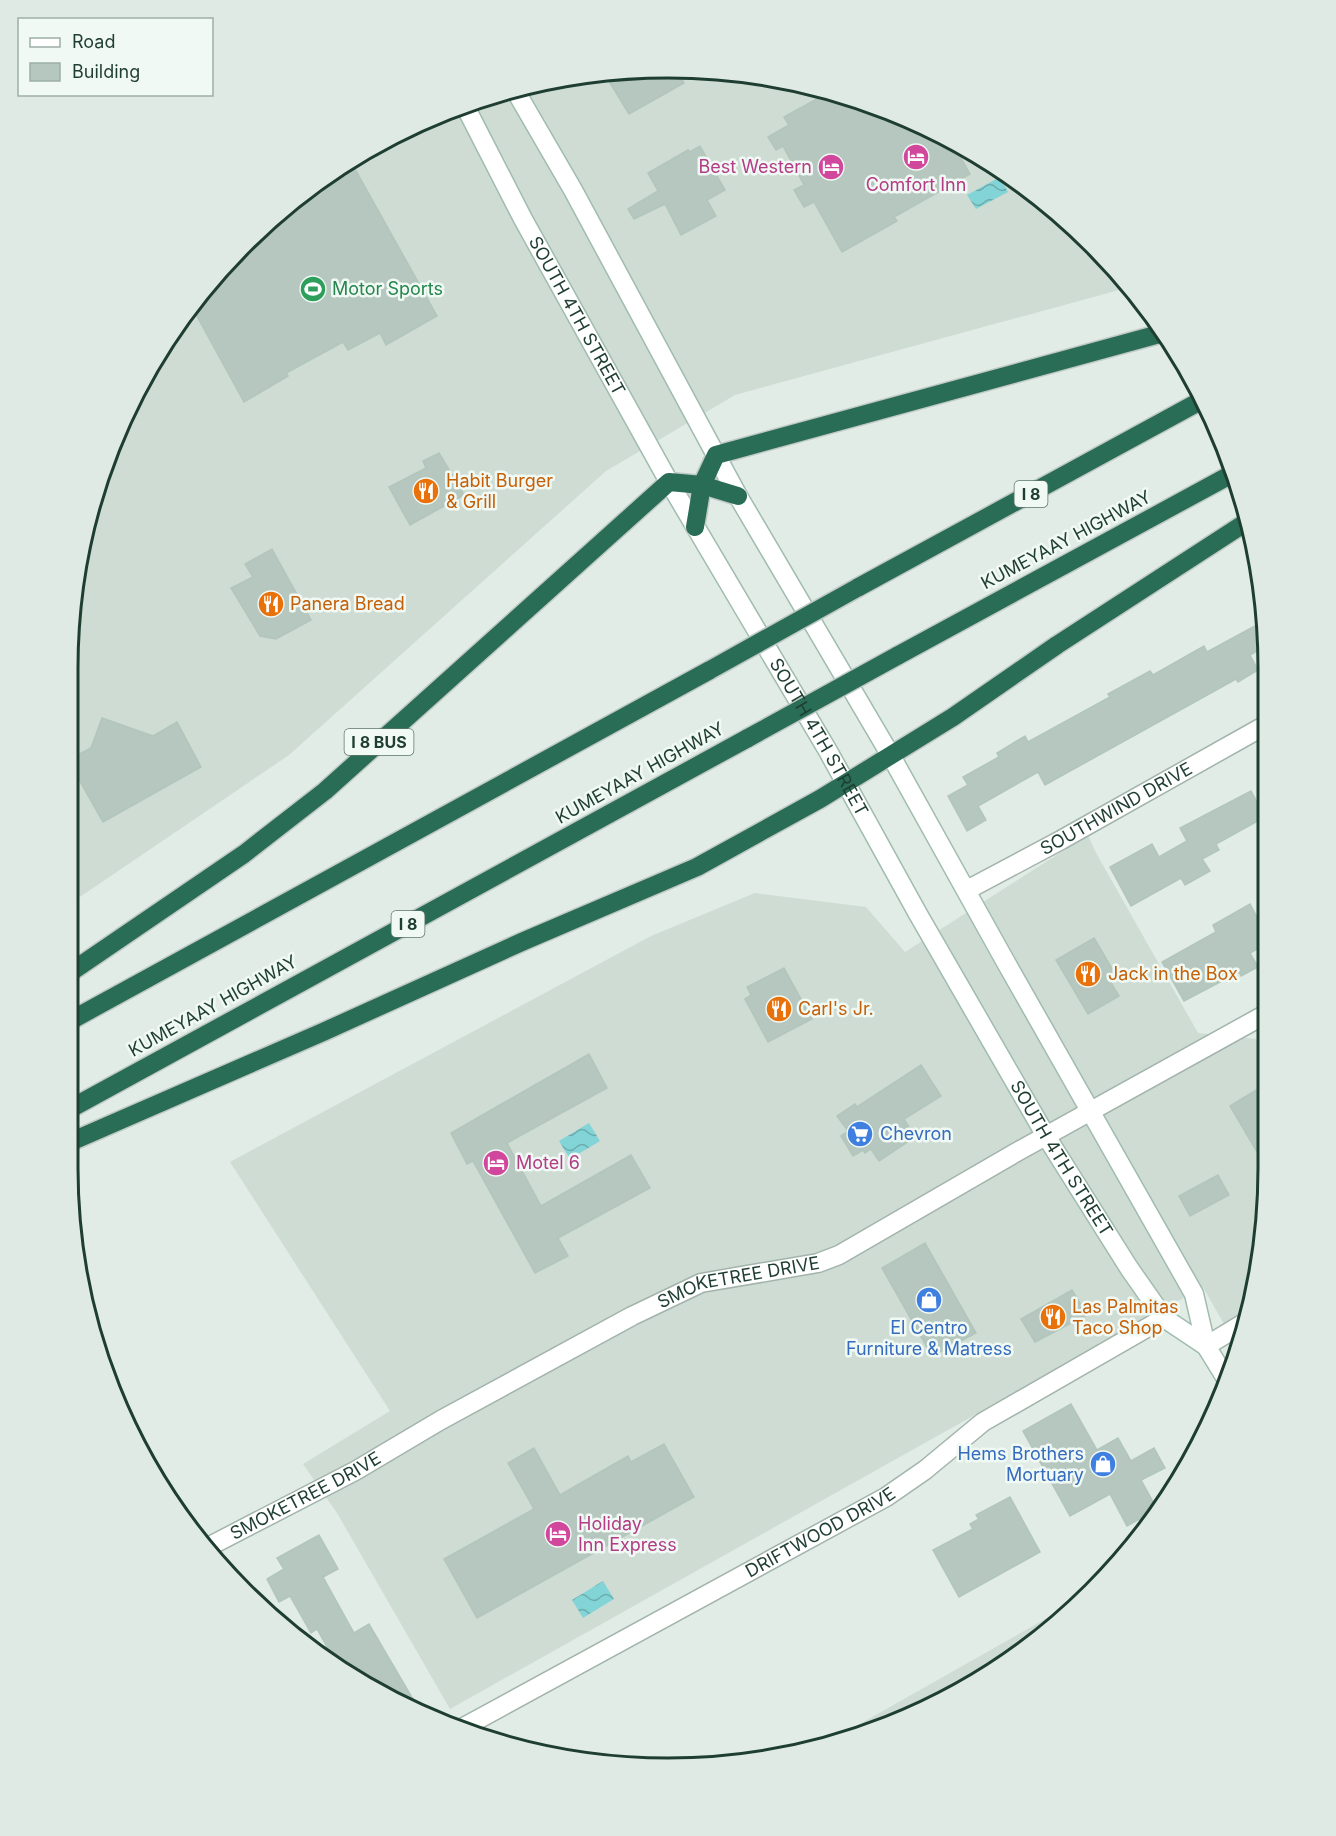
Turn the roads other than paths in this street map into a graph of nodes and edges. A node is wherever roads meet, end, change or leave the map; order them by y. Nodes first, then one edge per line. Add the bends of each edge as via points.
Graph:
1 (519, 97) edge
2 (468, 113) edge
3 (1155, 335) edge
4 (1195, 404) edge
5 (716, 455) junction
6 (1227, 477) edge
7 (669, 482) junction
8 (702, 485) junction
9 (738, 495) junction
10 (1241, 526) edge
11 (695, 527) junction
12 (1258, 729) edge
13 (891, 756) junction
14 (846, 784) junction
15 (967, 890) junction
16 (78, 967) edge
17 (78, 1017) edge
18 (1258, 1018) edge
19 (78, 1105) edge
20 (1090, 1111) junction
21 (1046, 1136) junction
22 (78, 1139) edge
23 (1164, 1318) junction
24 (1236, 1328) edge
25 (1206, 1346) junction
26 (1222, 1372) edge
27 (214, 1544) edge
28 (470, 1724) edge

1 - 5 main road, SOUTH 4TH STREET
2 - 7 main road, SOUTH 4TH STREET
3 - 5 highway
4 - 17 highway, I 8, bridge
5 - 8 highway
5 - 9 main road, SOUTH 4TH STREET
6 - 19 highway, KUMEYAAY HIGHWAY / I 8, bridge
7 - 8 highway
7 - 11 main road, SOUTH 4TH STREET
7 - 16 highway, I 8 BUS via 324,790 244,854
8 - 9 highway
8 - 11 highway
9 - 13 main road, SOUTH 4TH STREET
10 - 13 highway
11 - 14 main road, SOUTH 4TH STREET
12 - 15 main road, SOUTHWIND DRIVE
13 - 14 highway
13 - 15 main road, SOUTH 4TH STREET
14 - 21 main road, SOUTH 4TH STREET
14 - 22 highway via 697,867
15 - 20 main road, SOUTH 4TH STREET
18 - 20 main road, SMOKETREE DRIVE
20 - 21 main road, SMOKETREE DRIVE
20 - 25 main road, SOUTH 4TH STREET via 1194,1294
21 - 23 main road, SOUTH 4TH STREET
21 - 27 main road, SMOKETREE DRIVE via 839,1255 818,1263 701,1284 645,1310 355,1471
23 - 25 main road, SOUTH 4TH STREET
23 - 28 main road, DRIFTWOOD DRIVE via 983,1422 886,1497
24 - 25 main road
25 - 26 main road, SOUTH 4TH STREET

